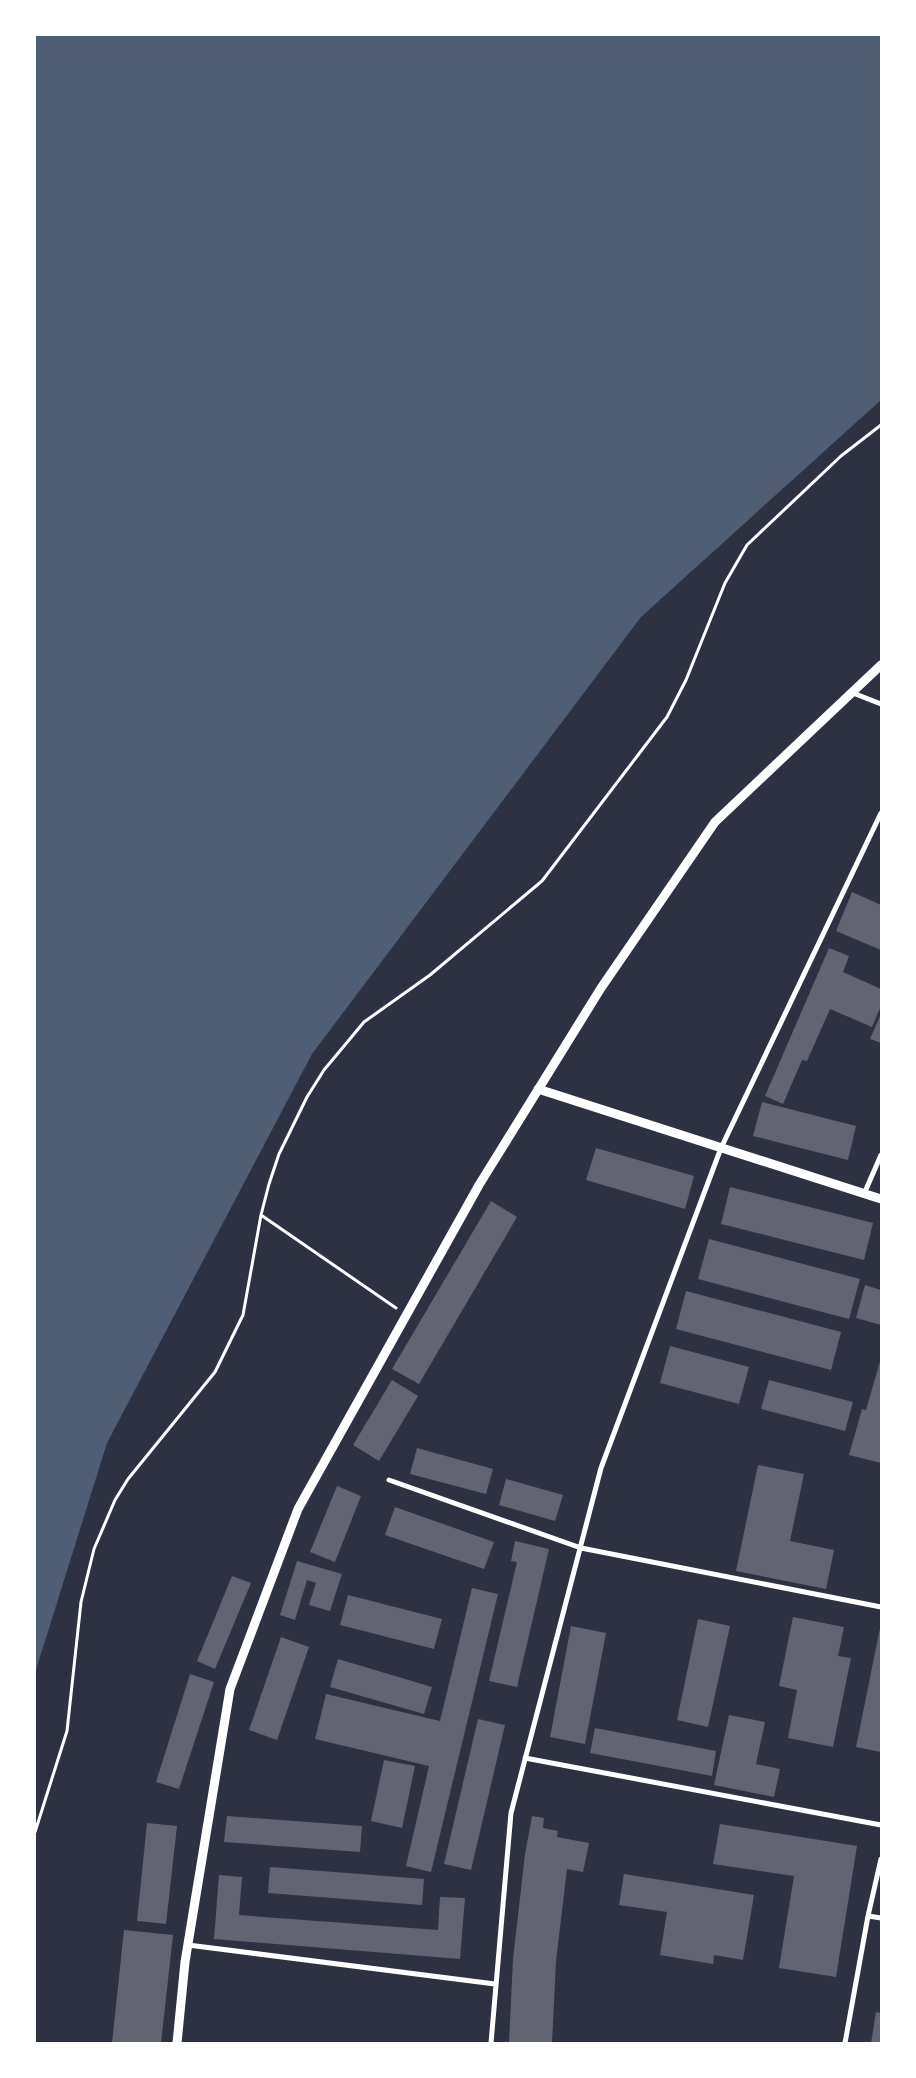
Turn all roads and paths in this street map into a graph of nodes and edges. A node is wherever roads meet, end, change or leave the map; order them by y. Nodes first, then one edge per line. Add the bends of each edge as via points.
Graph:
1 (881, 426) edge
2 (881, 665) edge
3 (853, 693) junction
4 (881, 704) edge
5 (881, 813) edge
6 (538, 1089) junction
7 (721, 1148) junction
8 (881, 1156) edge
9 (864, 1194) junction
10 (881, 1200) edge
11 (261, 1215) junction
12 (406, 1315) junction
13 (389, 1480) dead end
14 (581, 1548) junction
15 (881, 1607) edge
16 (525, 1758) junction
17 (881, 1825) edge
18 (35, 1832) edge
19 (881, 1860) edge
20 (868, 1916) junction
21 (881, 1918) edge
22 (188, 1945) junction
23 (495, 1984) junction
24 (177, 2043) edge
25 (491, 2043) edge
26 (845, 2043) edge

1 - 11 path via 841,456 746,545 725,583 686,680 667,717 542,881 430,975 364,1022 324,1070 292,1124 276,1161
2 - 3 street
3 - 4 street
3 - 6 street via 715,822 601,988
5 - 7 street
6 - 7 street
6 - 12 street via 479,1185
7 - 9 street
7 - 14 street via 601,1468
8 - 9 street
9 - 10 street
11 - 12 path
11 - 18 path via 243,1315 215,1372 128,1479 94,1549 81,1602 67,1731
12 - 22 street via 298,1509 230,1689
13 - 14 street
14 - 15 street
14 - 16 street
16 - 17 street
16 - 23 street via 511,1813
19 - 20 street
20 - 21 street
20 - 26 street
22 - 23 street
22 - 24 street
23 - 25 street

